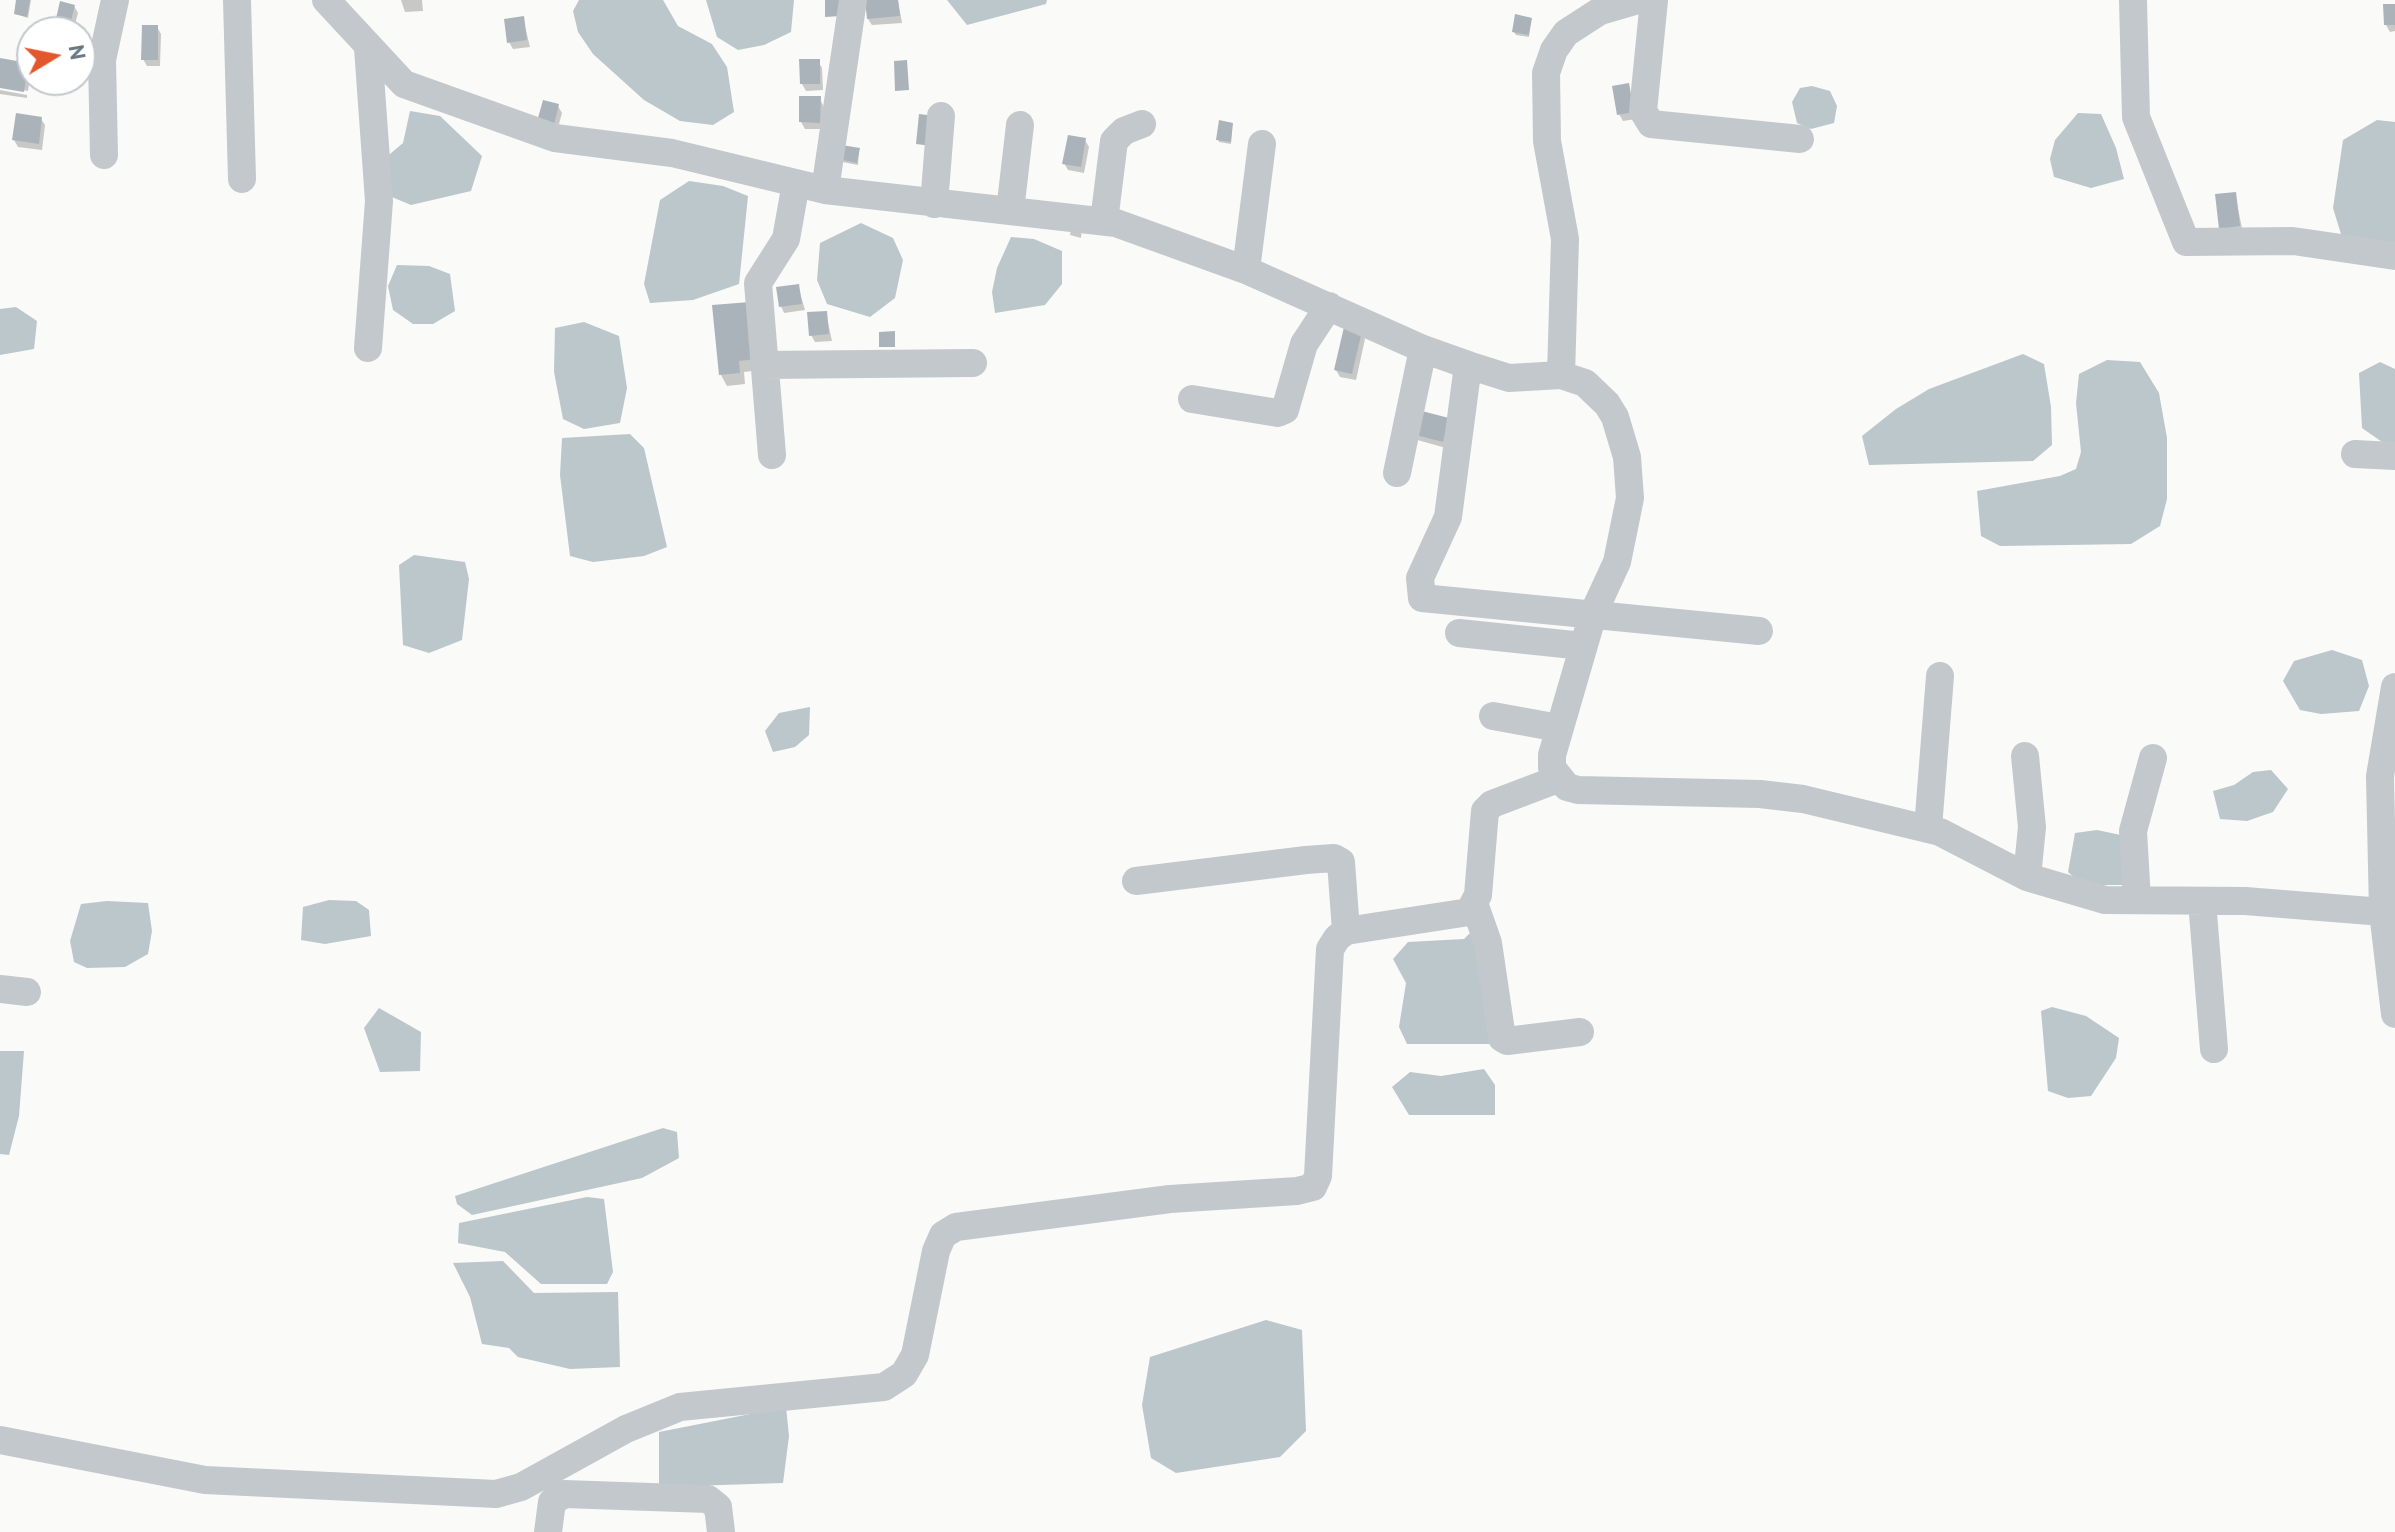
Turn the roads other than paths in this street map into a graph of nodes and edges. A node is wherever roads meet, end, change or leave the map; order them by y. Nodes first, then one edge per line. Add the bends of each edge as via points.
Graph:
1 (115, 0) edge
2 (237, 0) edge
3 (853, 0) edge
4 (1638, 0) edge
5 (1654, 0) edge
6 (329, 1) edge
7 (2133, 1) edge
8 (1587, 9) edge
9 (368, 48) junction
10 (941, 116) dead end
11 (1142, 124) dead end
12 (1020, 125) dead end
13 (1800, 139) dead end
14 (1262, 144) dead end
15 (104, 155) dead end
16 (242, 179) dead end
17 (796, 183) junction
18 (825, 190) junction
19 (934, 204) junction
20 (1010, 211) junction
21 (1104, 221) junction
22 (2395, 256) edge
23 (1246, 270) junction
24 (1329, 306) junction
25 (368, 348) dead end
26 (1423, 349) junction
27 (973, 363) dead end
28 (764, 365) junction
29 (1468, 365) junction
30 (1561, 375) junction
31 (1192, 399) dead end
32 (2355, 454) dead end
33 (772, 455) dead end
34 (2395, 456) edge
35 (1397, 473) dead end
36 (1593, 614) junction
37 (1759, 631) dead end
38 (1459, 633) dead end
39 (1583, 646) junction
40 (1940, 676) dead end
41 (2395, 687) edge
42 (1493, 716) dead end
43 (1559, 728) junction
44 (2025, 756) dead end
45 (2389, 757) edge
46 (2153, 758) dead end
47 (1558, 779) junction
48 (1928, 828) junction
49 (2388, 847) edge
50 (2027, 877) junction
51 (1136, 881) dead end
52 (2137, 900) junction
53 (2202, 901) junction
54 (1475, 906) junction
55 (2383, 912) junction
56 (1346, 931) junction
57 (2395, 1014) edge
58 (1580, 1032) dead end
59 (2214, 1049) dead end
60 (0, 1440) edge
61 (548, 1532) edge
62 (721, 1532) edge

1 - 15 street via 102,60
2 - 16 street
3 - 18 street
4 - 8 street via 1600,11
5 - 13 street via 1643,111 1651,124
6 - 9 street
7 - 22 street via 2136,117 2186,242 2293,241
8 - 30 street via 1554,50 1546,73 1547,141 1565,239
9 - 17 street via 414,90 555,138 672,153
9 - 25 street via 379,201
10 - 19 street
11 - 21 street via 1114,141
12 - 20 street
14 - 23 street
17 - 18 street
17 - 28 street via 786,239 758,283
18 - 19 street
19 - 20 street
20 - 21 street
21 - 23 street
23 - 24 street
24 - 26 street
24 - 31 street via 1304,344 1285,410
26 - 29 street
26 - 35 street
27 - 28 street
28 - 33 street
29 - 30 street via 1509,378
29 - 36 street via 1448,517 1420,578 1422,598
30 - 36 street via 1585,383 1607,404 1627,457 1629,513 1622,546
32 - 34 street
36 - 37 street
36 - 39 street
38 - 39 street
39 - 43 street
40 - 48 street
41 - 45 street
42 - 43 street
43 - 47 street via 1552,755
44 - 50 street via 2032,827
45 - 49 street
46 - 52 street via 2133,831
47 - 48 street via 1578,790 1780,796
47 - 54 street via 1485,811
48 - 50 street
49 - 55 street
50 - 52 street via 2105,900
51 - 56 street via 1334,858 1343,869
52 - 53 street
53 - 55 street
53 - 59 street
54 - 56 street via 1459,916
54 - 58 street via 1488,943 1502,1038
55 - 57 street
56 - 60 street via 1330,949 1318,1176 1313,1187 956,1227 943,1235 936,1251 915,1355 904,1374 884,1387 680,1407 626,1429 521,1487 496,1494 205,1480
61 - 62 street via 552,1502 564,1494 708,1499 718,1507

